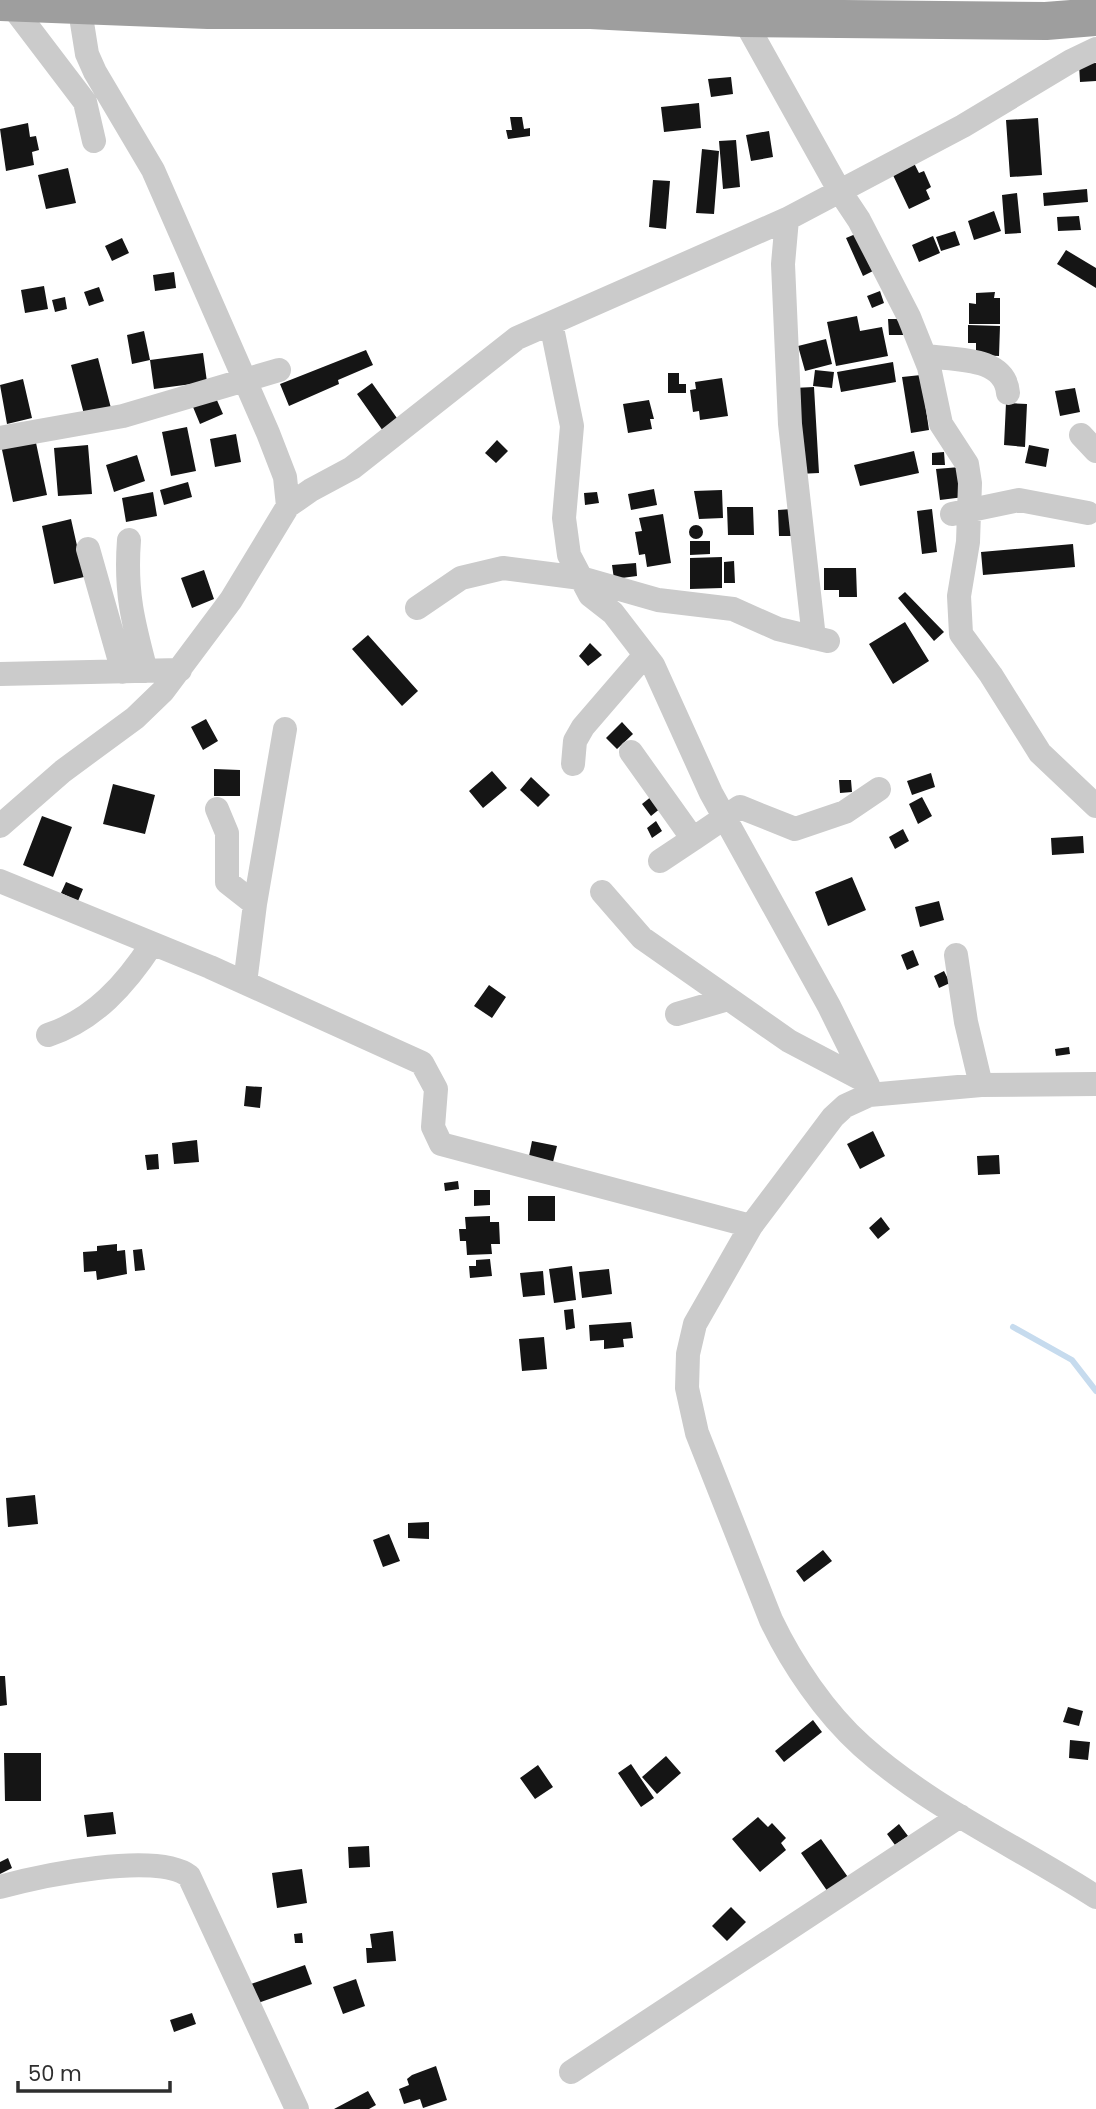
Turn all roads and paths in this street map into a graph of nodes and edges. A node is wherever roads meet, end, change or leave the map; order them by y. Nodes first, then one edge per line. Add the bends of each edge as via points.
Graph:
1 (19, 2) edge
2 (79, 4) junction
3 (370, 5) edge
4 (802, 8) edge
5 (1049, 10) edge
6 (1096, 17) edge
7 (743, 18) junction
8 (1096, 49) edge
9 (94, 141) dead end
10 (839, 190) junction
11 (787, 219) junction
12 (551, 323) junction
13 (926, 356) junction
14 (279, 370) dead end
15 (244, 380) junction
16 (1008, 393) dead end
17 (0, 438) edge
18 (288, 506) junction
19 (959, 512) junction
20 (1088, 513) dead end
21 (129, 540) dead end
22 (88, 549) dead end
23 (581, 578) junction
24 (417, 608) dead end
25 (645, 655) junction
26 (180, 670) junction
27 (135, 671) junction
28 (0, 674) edge
29 (285, 729) dead end
30 (631, 752) dead end
31 (573, 764) dead end
32 (879, 789) dead end
33 (1096, 807) edge
34 (217, 809) dead end
35 (725, 818) junction
36 (0, 826) edge
37 (693, 839) junction
38 (660, 861) dead end
39 (0, 881) edge
40 (602, 892) dead end
41 (255, 904) junction
42 (152, 944) junction
43 (956, 955) dead end
44 (245, 983) junction
45 (728, 999) junction
46 (677, 1014) dead end
47 (48, 1035) dead end
48 (1096, 1084) edge
49 (981, 1085) junction
50 (867, 1088) junction
51 (751, 1226) junction
52 (960, 1816) junction
53 (0, 1887) edge
54 (1096, 1897) edge
55 (571, 2072) dead end
56 (297, 2109) edge

1 - 2 highway
1 - 9 street via 85,102
2 - 3 highway via 208,10
2 - 15 street via 87,54 153,170
3 - 7 highway
4 - 5 highway
4 - 7 highway
5 - 6 highway
7 - 10 street
8 - 10 street via 963,126
10 - 11 street
10 - 13 street via 859,220
11 - 12 street
11 - 23 street via 783,264 790,424 821,640 778,629 733,609 629,594
12 - 18 street via 517,338 352,468
12 - 23 street via 572,426 564,518 569,555
13 - 16 street via 993,366 1007,381
13 - 19 street via 941,424 967,464 970,482
14 - 15 street
15 - 17 street via 123,416
15 - 18 street via 285,477
18 - 26 street via 231,600
19 - 20 street via 1019,500
19 - 33 street via 968,542 959,596 961,634 1040,753
21 - 27 street via 126,580
22 - 27 street
23 - 24 street via 503,568 461,578
23 - 25 street
25 - 31 street via 583,727 575,741
25 - 35 street
26 - 27 street
26 - 36 street via 135,718 63,771
27 - 28 street
29 - 41 street
30 - 37 street
32 - 35 street via 845,812 795,829 740,807
34 - 41 street via 227,833 227,882
35 - 37 street
35 - 50 street via 829,1006
37 - 38 street
39 - 42 street
40 - 45 street via 642,938
41 - 44 street
42 - 44 street
42 - 47 street via 105,1002 71,1027
43 - 49 street
44 - 51 street via 422,1063 436,1088 433,1127 441,1144
45 - 46 street
45 - 50 street
48 - 49 street
49 - 50 street
50 - 51 street via 833,1117
51 - 52 street via 695,1324 687,1388 697,1433 761,1597 787,1650 861,1745
52 - 54 street
52 - 55 street
53 - 56 street via 61,1873 114,1868 168,1867 189,1876

